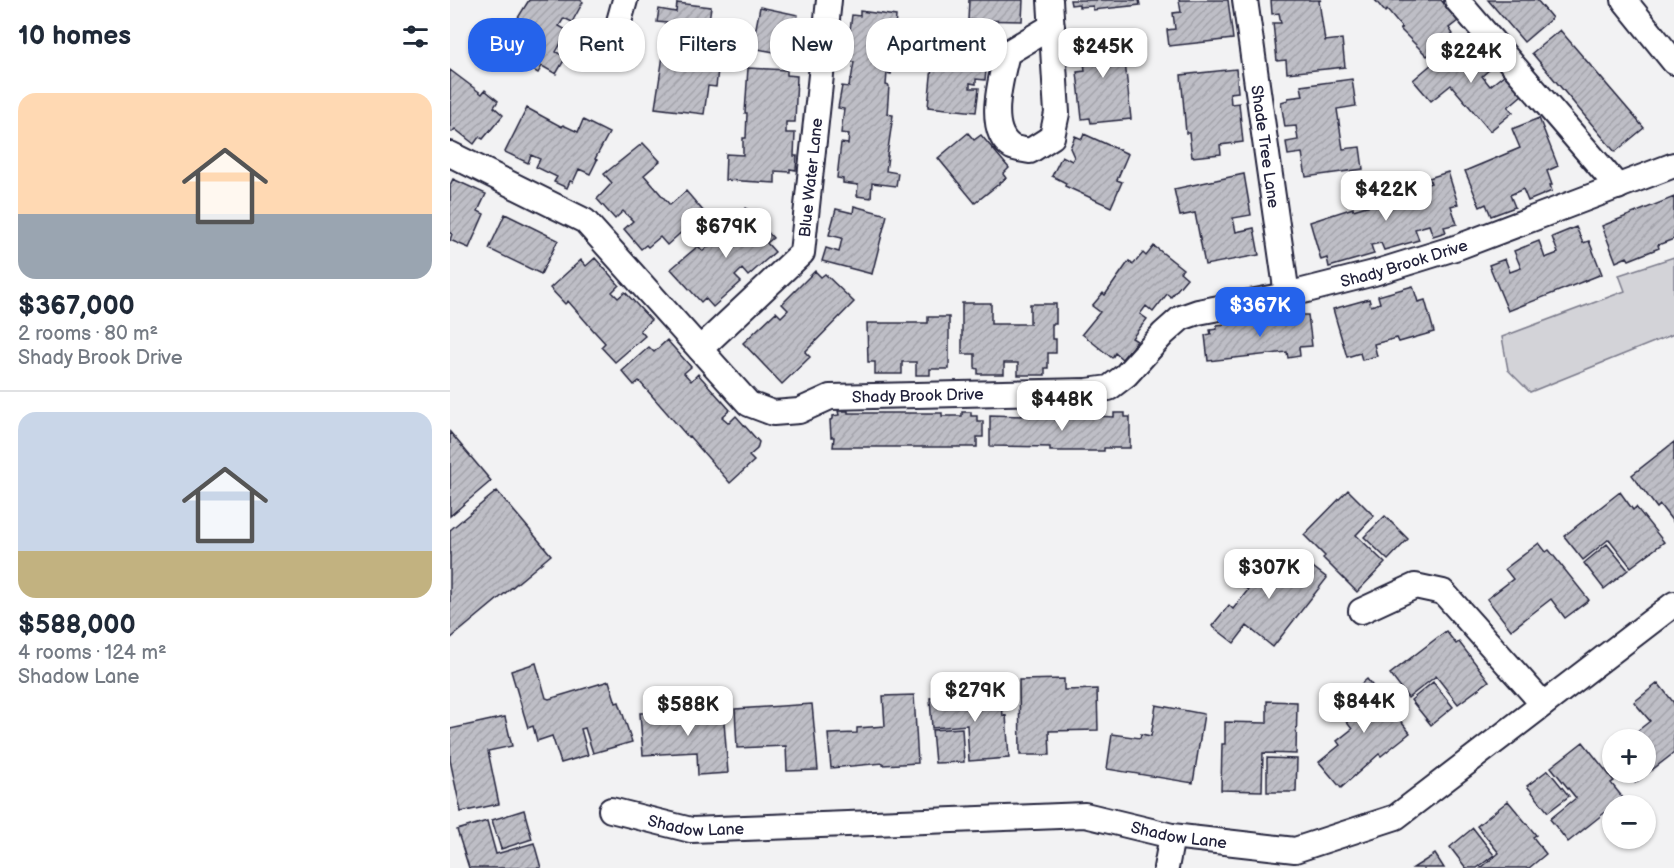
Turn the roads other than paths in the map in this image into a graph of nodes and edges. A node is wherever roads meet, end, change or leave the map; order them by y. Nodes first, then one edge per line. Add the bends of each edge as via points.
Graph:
1 (625, 0) edge
2 (829, 0) edge
3 (1050, 0) edge
4 (1245, 0) edge
5 (1457, 0) edge
6 (1624, 0) edge
7 (620, 18) edge
8 (1052, 26) junction
9 (1672, 56) edge
10 (450, 154) edge
11 (1674, 165) edge
12 (1618, 187) junction
13 (1287, 295) junction
14 (700, 349) junction
15 (1674, 604) edge
16 (1361, 611) dead end
17 (1543, 704) junction
18 (611, 810) dead end
19 (1172, 836) junction
20 (1166, 868) edge

1 - 7 street
2 - 14 street, Blue Water Lane via 802,253
3 - 8 street
4 - 13 street, Shade Tree Lane
5 - 12 street
6 - 9 street
8 - 8 street via 1007,53 996,101 1001,133 1012,147 1030,151 1052,137 1058,113
10 - 14 street, Shady Brook Drive via 585,221
11 - 12 street, Shady Brook Drive
12 - 13 street, Shady Brook Drive via 1458,247
13 - 14 street, Shady Brook Drive via 1181,318 1126,375 1109,388 1087,391 830,397 799,411 773,413 749,404
15 - 17 street, Shadow Lane
16 - 17 street via 1415,586 1443,592
17 - 19 street, Shadow Lane via 1396,817 1294,850
18 - 19 street, Shadow Lane via 691,830 1085,815
19 - 20 street

